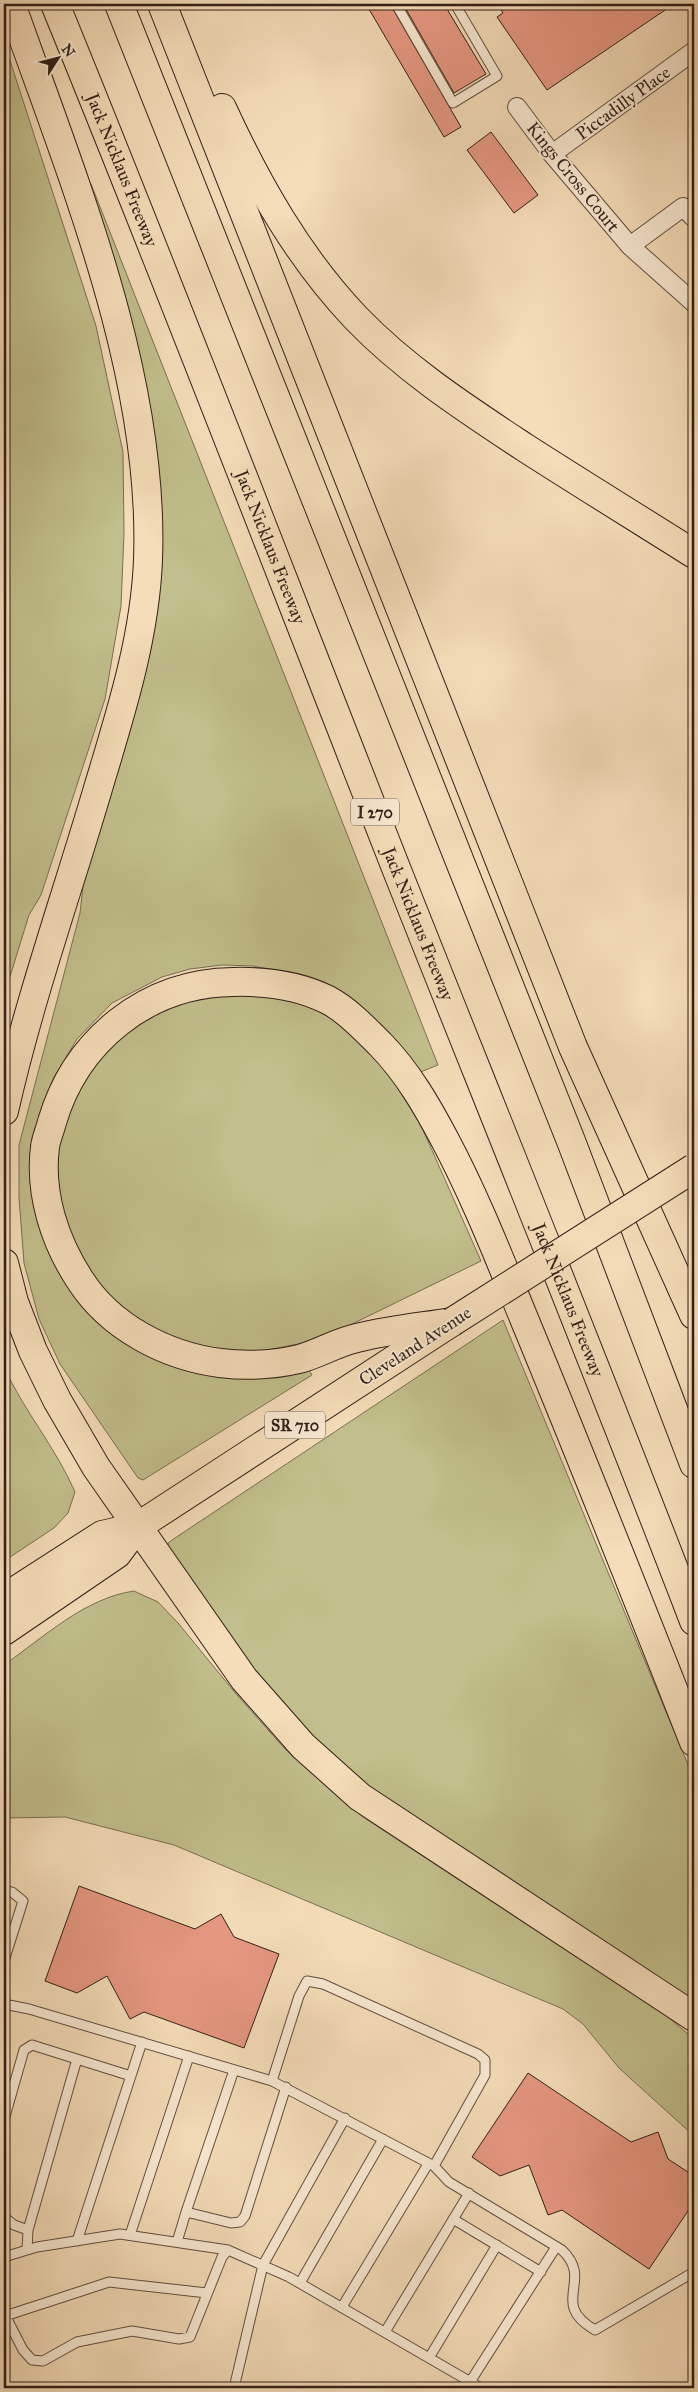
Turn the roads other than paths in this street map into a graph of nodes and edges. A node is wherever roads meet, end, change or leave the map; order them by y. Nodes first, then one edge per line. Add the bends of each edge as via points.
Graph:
1 (11, 4) edge
2 (55, 4) edge
3 (119, 4) edge
4 (162, 4) edge
5 (173, 4) edge
6 (396, 4) edge
7 (455, 4) edge
8 (694, 52) edge
9 (517, 107) dead end
10 (552, 154) junction
11 (694, 218) edge
12 (630, 246) junction
13 (694, 303) edge
14 (694, 554) edge
15 (4, 1111) edge
16 (694, 1168) edge
17 (4, 1263) edge
18 (694, 1315) edge
19 (452, 1322) junction
20 (694, 1464) edge
21 (137, 1527) junction
22 (4, 1598) edge
23 (694, 1621) edge
24 (4, 1631) edge
25 (694, 1742) edge
26 (4, 1890) edge
27 (4, 1961) edge
28 (4, 2004) edge
29 (694, 2017) edge
30 (142, 2042) junction
31 (189, 2056) junction
32 (77, 2059) junction
33 (234, 2070) junction
34 (131, 2076) junction
35 (272, 2081) junction
36 (286, 2087) junction
37 (345, 2118) junction
38 (4, 2120) edge
39 (383, 2139) junction
40 (431, 2165) junction
41 (469, 2193) junction
42 (186, 2212) junction
43 (4, 2216) edge
44 (453, 2218) junction
45 (28, 2230) junction
46 (130, 2235) junction
47 (77, 2241) junction
48 (176, 2242) junction
49 (497, 2245) junction
50 (556, 2247) junction
51 (27, 2250) junction
52 (228, 2250) junction
53 (4, 2257) edge
54 (263, 2265) junction
55 (540, 2272) junction
56 (694, 2272) edge
57 (300, 2283) junction
58 (208, 2293) junction
59 (342, 2307) junction
60 (5, 2314) edge
61 (385, 2332) junction
62 (429, 2358) junction
63 (470, 2382) junction
64 (234, 2388) edge
65 (481, 2388) edge

1 - 15 main road via 86,215 126,359 144,465 148,560 140,629 124,702 20,1041
2 - 23 main road, Jack Nicklaus Freeway / I 270 via 610,1401
3 - 20 main road via 571,1141
4 - 18 main road via 574,1047
5 - 14 main road via 257,179 306,258 356,318 403,362 463,407
6 - 7 lane via 453,103 497,76
8 - 10 street, Piccadilly Place
9 - 10 street, Kings Cross Court
10 - 12 street, Kings Cross Court
11 - 12 street, Kings Cross Court via 683,207
12 - 13 street, Kings Cross Court
16 - 19 main road, Cleveland Avenue / SR 710, bridge
17 - 21 main road via 20,1318 57,1400 96,1467
19 - 21 main road, Cleveland Avenue / SR 710
19 - 25 main road via 354,1338 299,1359 249,1365 178,1354 114,1319 88,1292 68,1262 54,1229 46,1192 45,1146 58,1102 79,1061 111,1027 144,1005 181,989 219,982 261,982 292,987 330,1001 383,1047 424,1100 471,1189
21 - 22 main road, Cleveland Avenue via 102,1535
21 - 24 main road, Cleveland Avenue via 117,1554
21 - 29 main road via 244,1679 303,1746 360,1797
26 - 27 lane via 23,1901
28 - 30 lane
30 - 31 lane
30 - 34 lane
31 - 33 lane
31 - 46 lane
32 - 34 lane
32 - 38 lane via 28,2046 24,2050
32 - 45 lane
33 - 35 lane
33 - 42 lane
34 - 47 lane
35 - 36 lane
35 - 40 lane via 306,1981 324,1984 478,2054 485,2060 485,2076
36 - 37 lane
36 - 42 lane via 245,2216 240,2222 231,2224
37 - 39 lane
37 - 54 lane
39 - 40 lane
39 - 57 lane
40 - 41 lane via 449,2182
40 - 59 lane
41 - 44 lane
41 - 50 lane
42 - 48 lane
43 - 45 lane via 14,2225
44 - 49 lane
44 - 61 lane
45 - 51 lane
46 - 47 lane
46 - 48 lane
47 - 51 lane
48 - 52 lane
49 - 55 lane
49 - 62 lane
50 - 55 lane
50 - 56 lane via 571,2258 576,2271 571,2301 575,2312 583,2323 595,2330
51 - 53 lane
52 - 54 lane
52 - 58 lane
54 - 57 lane
54 - 64 lane
55 - 63 lane
57 - 59 lane
58 - 60 lane via 109,2282
58 - 60 lane via 190,2338 132,2331 77,2342 43,2361 32,2360
59 - 61 lane
61 - 62 lane
62 - 63 lane
63 - 65 lane

